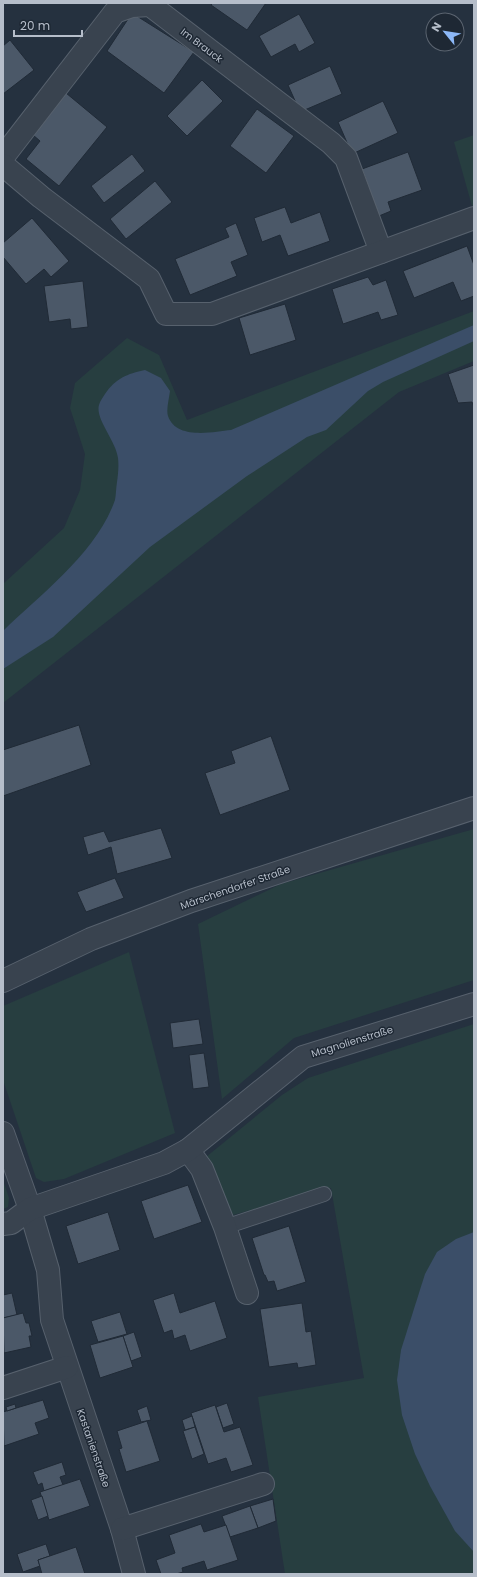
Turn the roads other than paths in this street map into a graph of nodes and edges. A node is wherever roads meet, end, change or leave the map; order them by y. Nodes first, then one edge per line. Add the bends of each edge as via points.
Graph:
1 (3, 157) edge
2 (3, 165) edge
3 (474, 218) edge
4 (381, 252) junction
5 (474, 808) edge
6 (3, 981) edge
7 (474, 1004) edge
8 (3, 1133) edge
9 (188, 1150) junction
10 (324, 1194) dead end
11 (30, 1209) junction
12 (3, 1224) edge
13 (225, 1227) junction
14 (247, 1293) dead end
15 (67, 1367) junction
16 (3, 1388) edge
17 (263, 1484) dead end
18 (122, 1529) junction
19 (134, 1574) edge

1 - 4 street, Im Brauck via 115,12 132,6 150,5 331,143 346,158
2 - 4 street via 149,279 166,314 212,314
3 - 4 street
5 - 6 street, Märschendorfer Straße via 192,901 91,939
7 - 9 street, Magnolienstraße via 303,1057
8 - 11 street, Kastanienstraße
9 - 11 street, Magnolienstraße via 164,1163
9 - 13 street via 202,1169
10 - 13 lane
11 - 12 street via 11,1223
11 - 15 street, Kastanienstraße via 48,1270 52,1320
13 - 14 street
15 - 16 street
15 - 18 street, Kastanienstraße
17 - 18 street
18 - 19 street, Kastanienstraße

